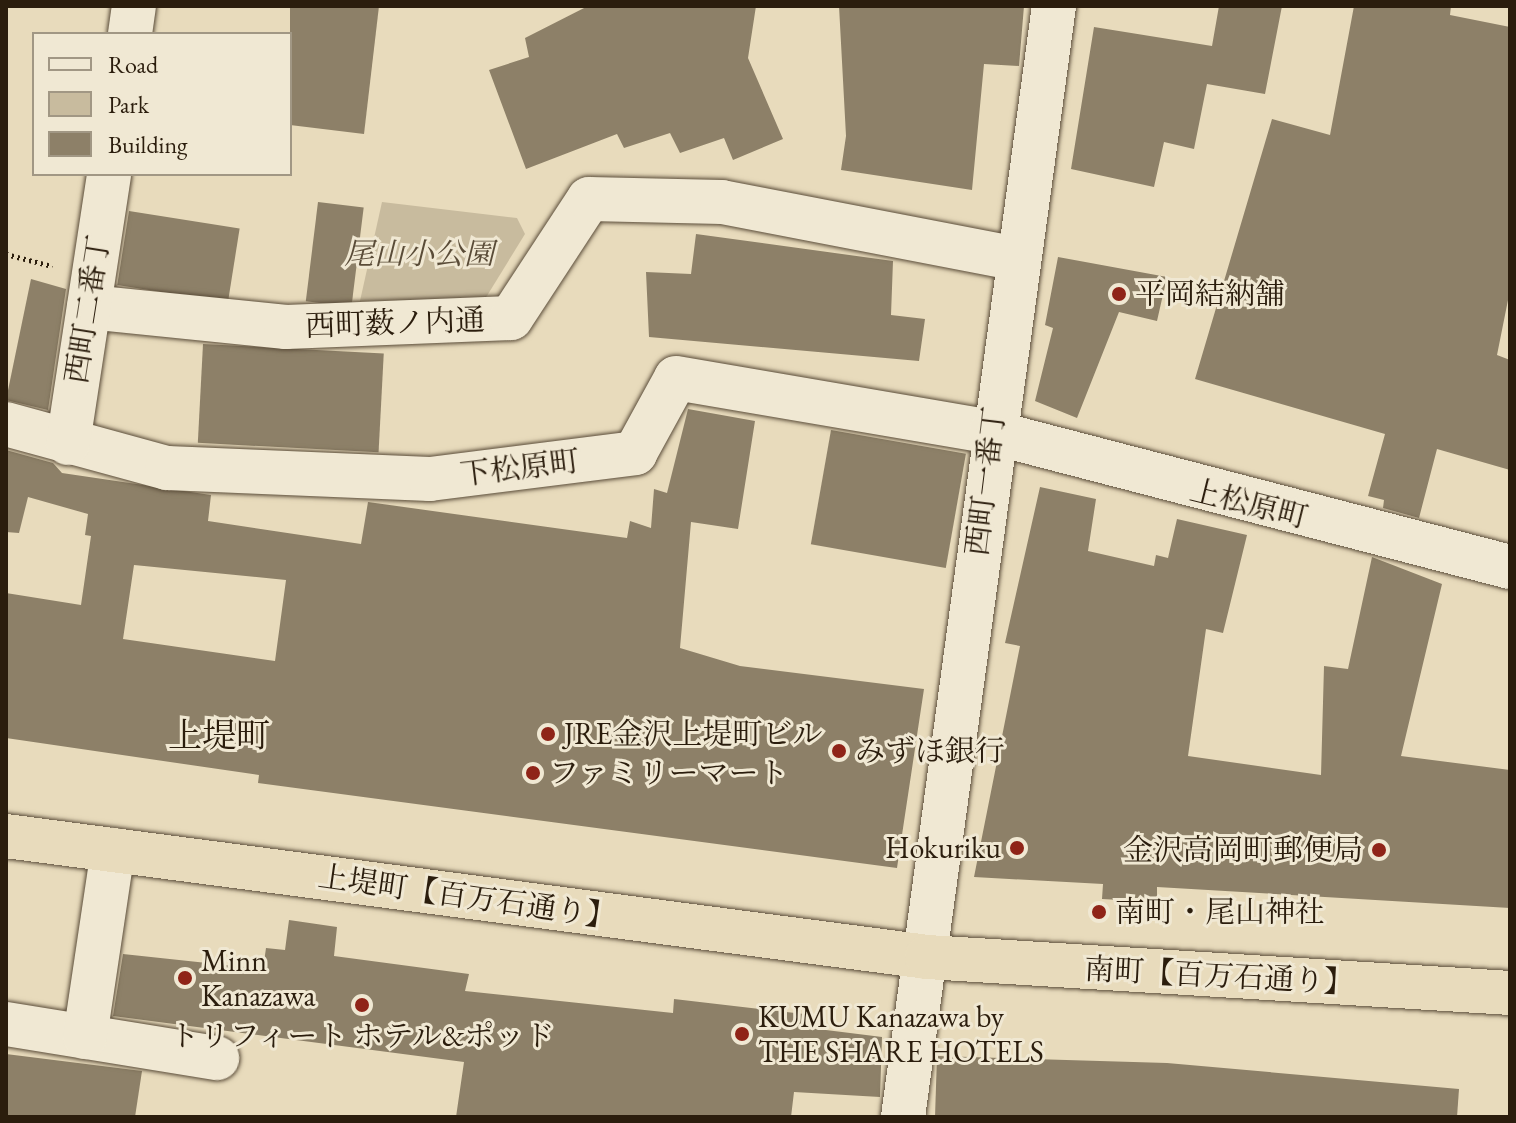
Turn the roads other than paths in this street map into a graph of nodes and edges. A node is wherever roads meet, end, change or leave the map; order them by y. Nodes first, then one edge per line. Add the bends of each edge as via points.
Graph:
1 (134, 6) edge
2 (1054, 6) edge
3 (130, 32) edge
4 (109, 176) edge
5 (1017, 259) junction
6 (89, 307) junction
7 (6, 424) edge
8 (991, 432) junction
9 (68, 443) junction
10 (1510, 567) edge
11 (6, 836) edge
12 (113, 850) junction
13 (927, 957) junction
14 (1510, 993) edge
15 (6, 1024) edge
16 (85, 1037) junction
17 (217, 1058) dead end
18 (903, 1117) edge

1 - 3 street
2 - 5 street, 西町一番丁
4 - 6 street, 西町二番丁
5 - 6 street, 西町薮ノ内通 via 722,202 589,199 511,318 286,327
5 - 8 street, 西町一番丁
6 - 9 street, 西町二番丁
7 - 9 street, 下松原町
8 - 9 street, 下松原町 via 676,378 635,453 525,469 430,479 167,468
8 - 10 street, 上松原町
8 - 13 street, 西町一番丁
11 - 12 highway, 上堤町【百万石通り】
12 - 13 highway, 上堤町【百万石通り】
12 - 16 street
13 - 14 highway, 南町【百万石通り】
13 - 18 street, 西町一番丁
15 - 16 street
16 - 17 street

